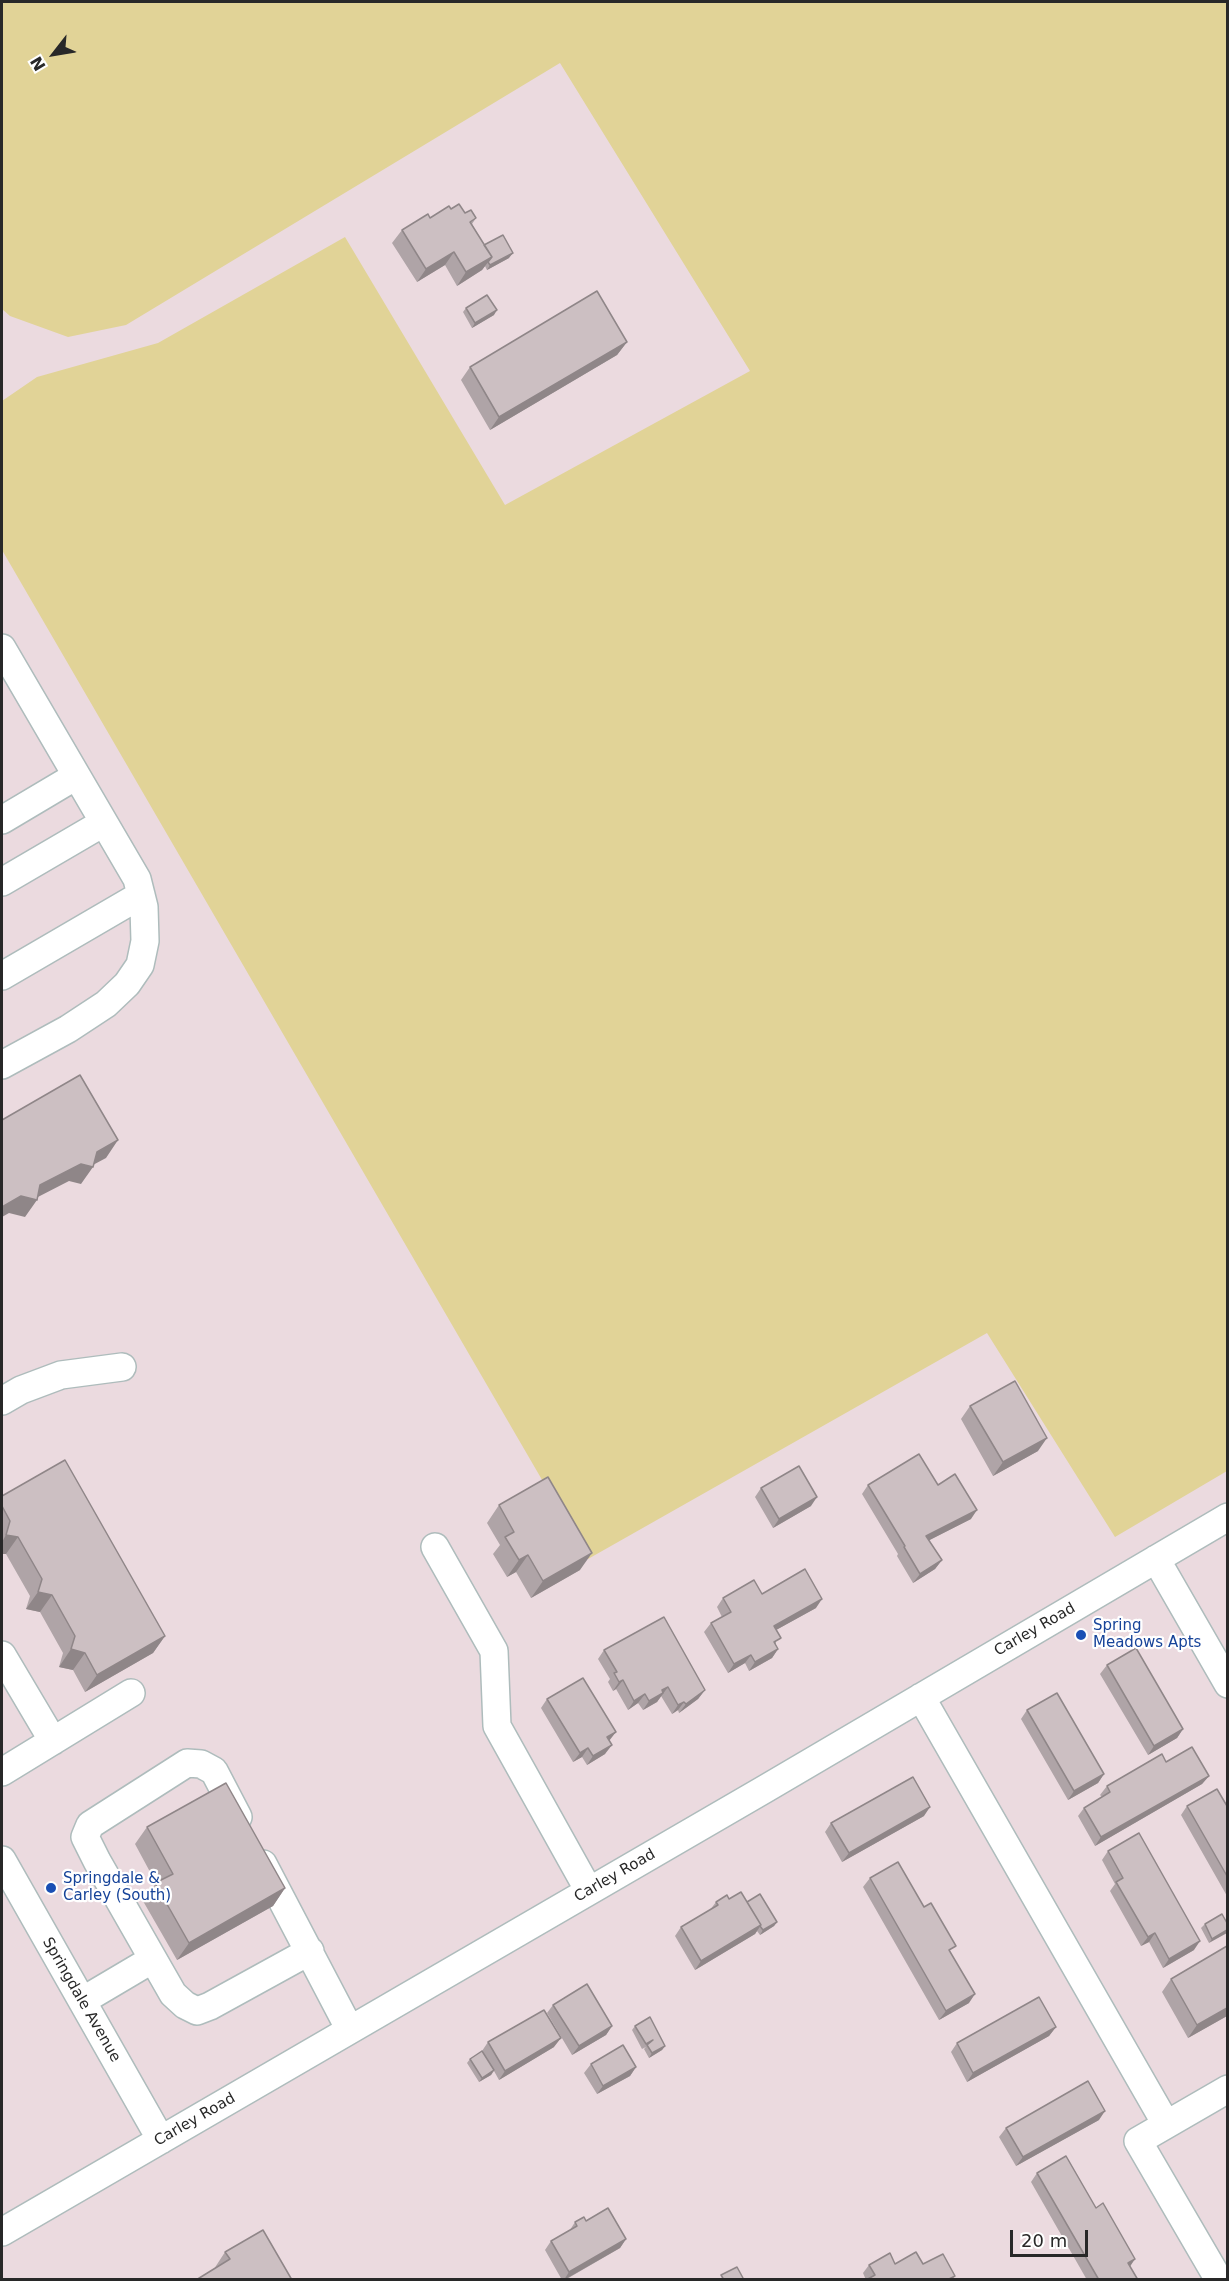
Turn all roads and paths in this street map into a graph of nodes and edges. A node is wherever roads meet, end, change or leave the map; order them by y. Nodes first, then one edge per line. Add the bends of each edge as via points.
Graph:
1 (2, 648) edge
2 (76, 776) junction
3 (2, 820) edge
4 (103, 823) junction
5 (2, 882) edge
6 (141, 895) junction
7 (2, 976) edge
8 (2, 1065) edge
9 (122, 1367) dead end
10 (2, 1401) edge
11 (1227, 1517) edge
12 (435, 1547) dead end
13 (1156, 1559) junction
14 (2, 1655) edge
15 (1227, 1684) edge
16 (131, 1693) dead end
17 (921, 1697) junction
18 (53, 1741) junction
19 (2, 1772) edge
20 (2, 1860) edge
21 (589, 1891) junction
22 (310, 1952) junction
23 (153, 1959) junction
24 (82, 2001) junction
25 (350, 2030) junction
26 (1227, 2089) edge
27 (1166, 2124) junction
28 (161, 2140) junction
29 (2, 2232) edge
30 (1219, 2280) edge

1 - 2 street
2 - 3 street
2 - 4 street
4 - 5 street
4 - 6 street via 137,879
6 - 7 street
6 - 8 street via 145,941 140,965 127,984 106,1004 68,1029
9 - 10 street via 61,1375
11 - 13 street, Carley Road
12 - 21 street via 494,1651 497,1726
13 - 15 street
13 - 17 street, Carley Road
14 - 18 street
16 - 18 street
17 - 21 street, Carley Road
17 - 27 street
18 - 19 street
20 - 24 street, Springdale Avenue
21 - 25 street, Carley Road
22 - 23 street via 197,2011 173,1994
22 - 23 street via 214,1771 201,1764 187,1763 90,1825 85,1837
22 - 25 street
23 - 24 street
24 - 28 street, Springdale Avenue
25 - 28 street, Carley Road
26 - 27 street
27 - 30 street via 1138,2141
28 - 29 street, Carley Road

